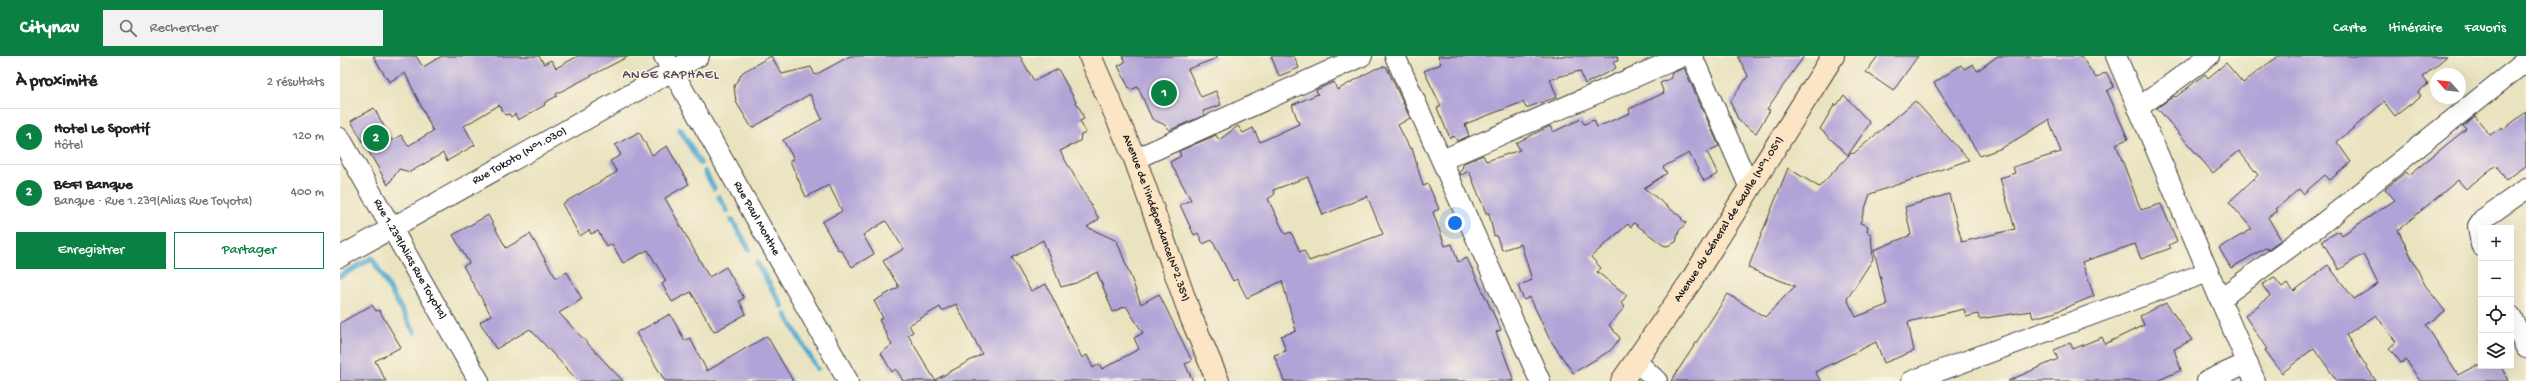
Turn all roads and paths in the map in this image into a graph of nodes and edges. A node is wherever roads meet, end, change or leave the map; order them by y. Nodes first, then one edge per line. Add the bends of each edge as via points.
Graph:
1 (699, 56) edge
2 (1090, 56) edge
3 (1362, 56) edge
4 (1396, 56) edge
5 (1683, 56) edge
6 (1692, 56) edge
7 (1833, 56) edge
8 (2116, 56) edge
9 (2209, 56) edge
10 (2526, 62) edge
11 (668, 64) edge
12 (2138, 108) junction
13 (340, 138) edge
14 (1135, 159) junction
15 (1442, 160) junction
16 (1749, 186) junction
17 (2526, 188) edge
18 (2479, 225) edge
19 (392, 228) junction
20 (340, 257) edge
21 (2208, 272) junction
22 (2220, 299) junction
23 (2514, 322) edge
24 (2526, 348) edge
25 (1638, 362) junction
26 (2251, 372) edge
27 (479, 381) edge
28 (848, 381) edge
29 (1218, 381) edge
30 (1540, 381) edge
31 (1622, 381) edge
32 (1657, 381) edge
33 (1912, 381) edge
34 (2207, 381) edge

1 - 11 street, Rue Tokoto (N°1.030)
2 - 14 main road, Avenue de l'indépendance(N°2.351)
3 - 14 street
4 - 15 street
5 - 15 street
6 - 16 street
7 - 16 main road, Avenue du Géneral de Gaulle (N°1.051)
8 - 12 street
9 - 12 street
10 - 22 street via 2324,222
11 - 19 street, Rue Tokoto (N°1.030)
11 - 28 street, Rue Paul Monthe
12 - 21 street
13 - 19 street, Rue 1.239(Alias Rue Toyota)
14 - 29 main road, Avenue de l'indépendance(N°2.351) via 1191,317
15 - 30 street
16 - 25 main road, Avenue du Géneral de Gaulle (N°1.051)
17 - 18 street via 2483,219
19 - 20 street, Rue Tokoto (N°1.030)
19 - 27 street, Rue 1.239(Alias Rue Toyota)
21 - 22 street
21 - 33 street
22 - 26 street
23 - 24 street
25 - 31 main road, Avenue du Géneral de Gaulle (N°1.051)
25 - 32 street
26 - 34 street

